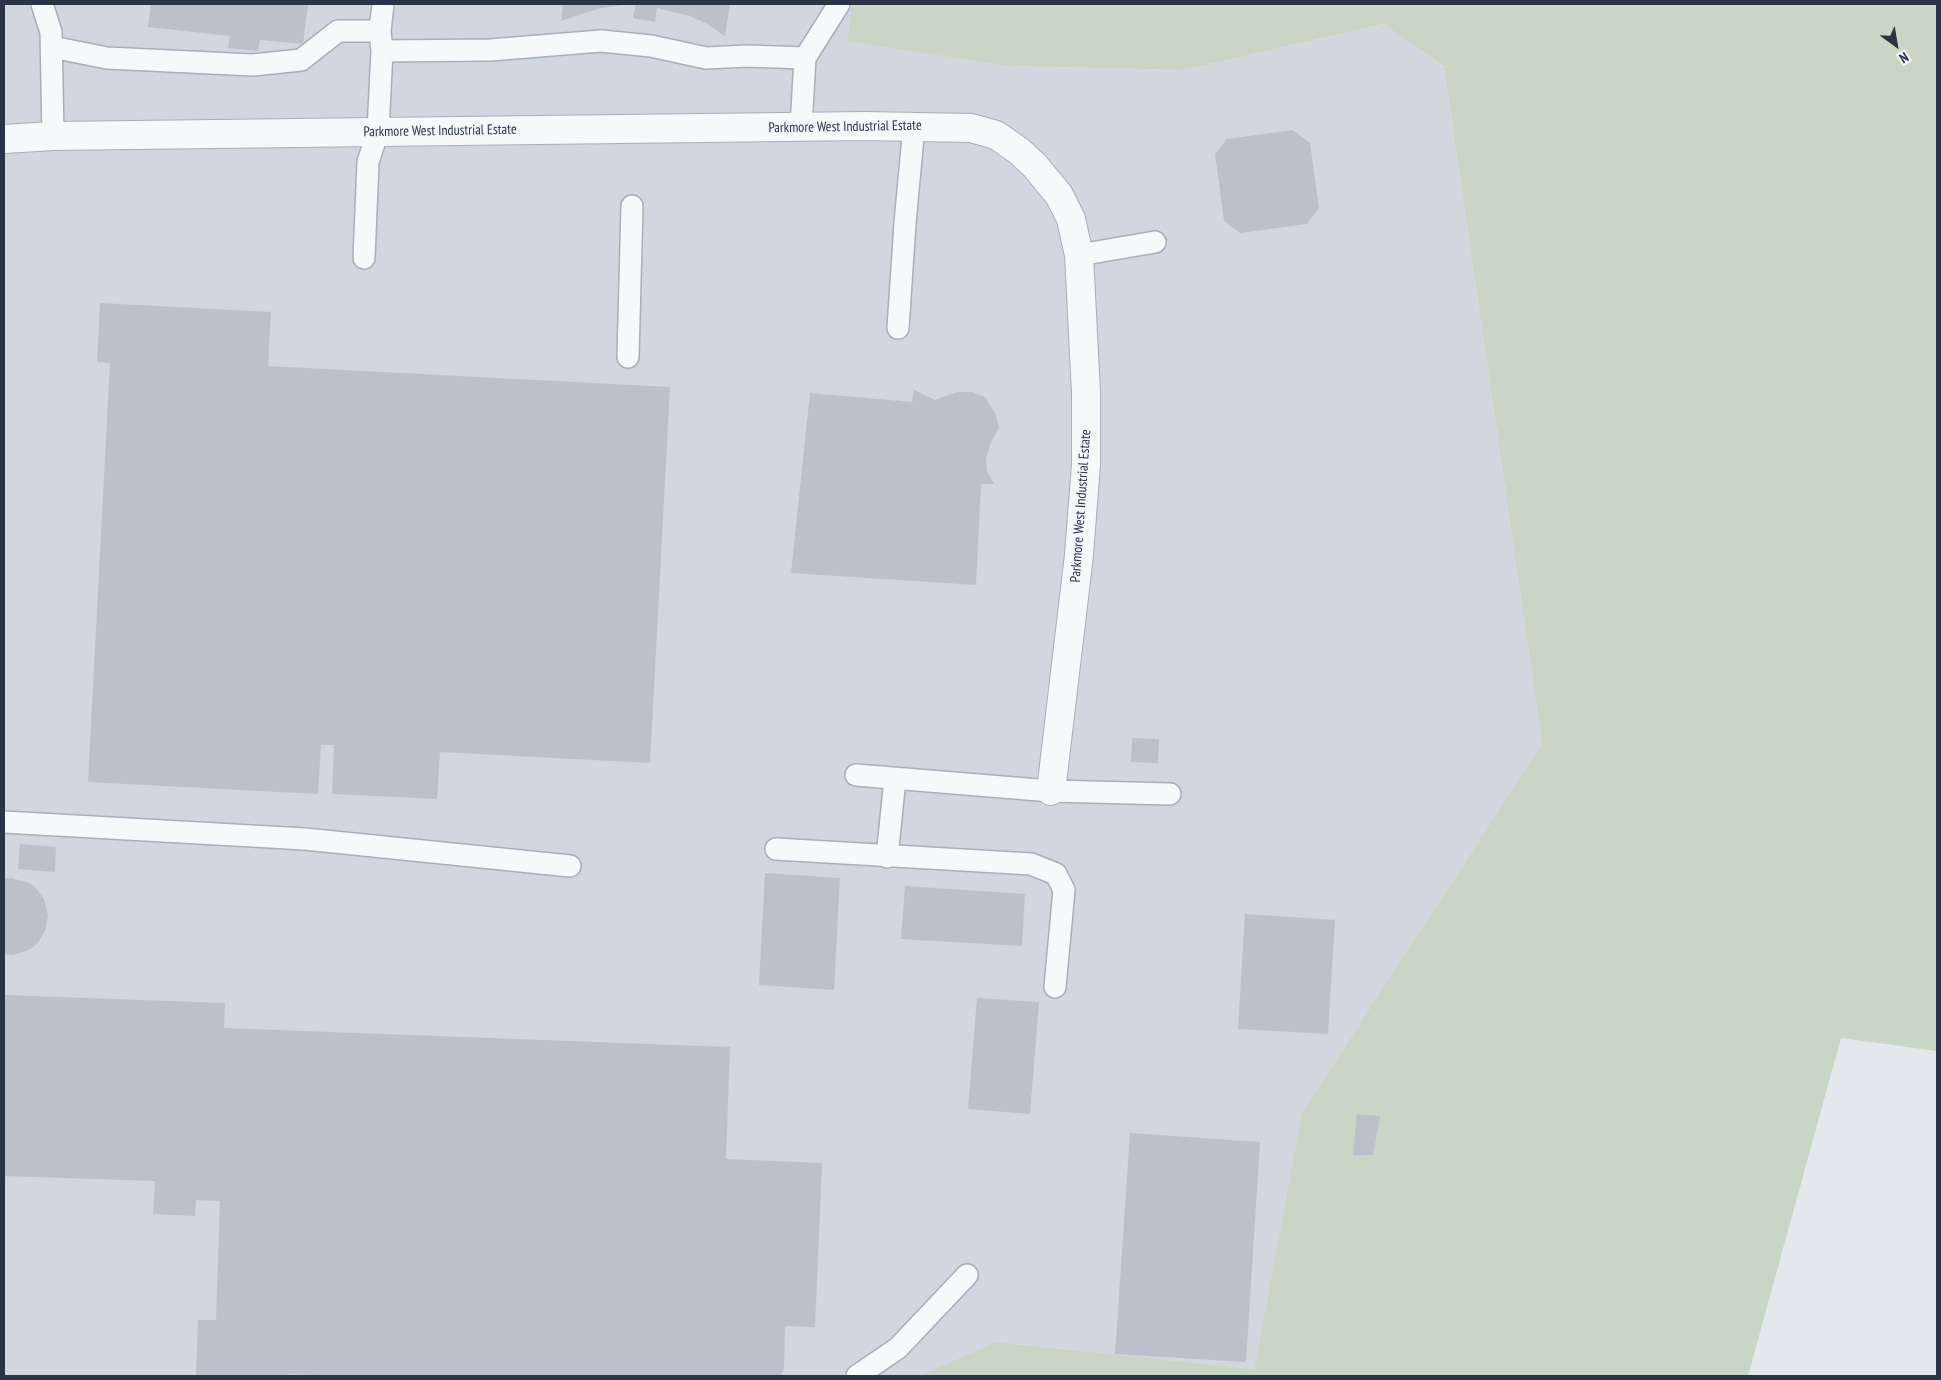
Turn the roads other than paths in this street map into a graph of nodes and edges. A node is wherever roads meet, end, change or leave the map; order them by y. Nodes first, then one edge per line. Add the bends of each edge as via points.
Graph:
1 (42, 4) edge
2 (383, 4) edge
3 (839, 4) edge
4 (381, 41) junction
5 (52, 47) junction
6 (805, 58) junction
7 (914, 126) junction
8 (800, 127) junction
9 (378, 131) junction
10 (54, 136) junction
11 (4, 138) edge
12 (632, 206) dead end
13 (1155, 242) dead end
14 (1079, 255) junction
15 (364, 258) dead end
16 (898, 328) dead end
17 (628, 357) dead end
18 (856, 775) dead end
19 (894, 779) junction
20 (1051, 791) junction
21 (1170, 794) dead end
22 (4, 822) edge
23 (776, 849) dead end
24 (887, 857) junction
25 (570, 866) dead end
26 (1055, 987) dead end
27 (967, 1276) dead end
28 (857, 1376) edge

1 - 5 lane
2 - 4 lane
3 - 6 lane
4 - 5 lane via 338,32 302,60 253,64 107,58
4 - 6 lane via 490,50 601,41 651,46 706,58
4 - 9 lane
5 - 10 lane
6 - 8 lane
7 - 8 street, Parkmore West Industrial Estate
7 - 14 street, Parkmore West Industrial Estate via 971,128 996,135 1019,151 1059,195 1071,219
7 - 16 lane
8 - 9 street, Parkmore West Industrial Estate
9 - 10 street, Parkmore West Industrial Estate
9 - 15 lane via 368,162
10 - 11 street, Parkmore West Industrial Estate
12 - 17 lane
13 - 14 lane
14 - 20 street, Parkmore West Industrial Estate via 1086,464 1079,555
18 - 19 lane
19 - 20 lane
19 - 24 lane
20 - 21 lane
22 - 25 lane via 305,839
23 - 24 lane
24 - 26 lane via 1031,864 1056,874 1064,890
27 - 28 lane via 898,1348

